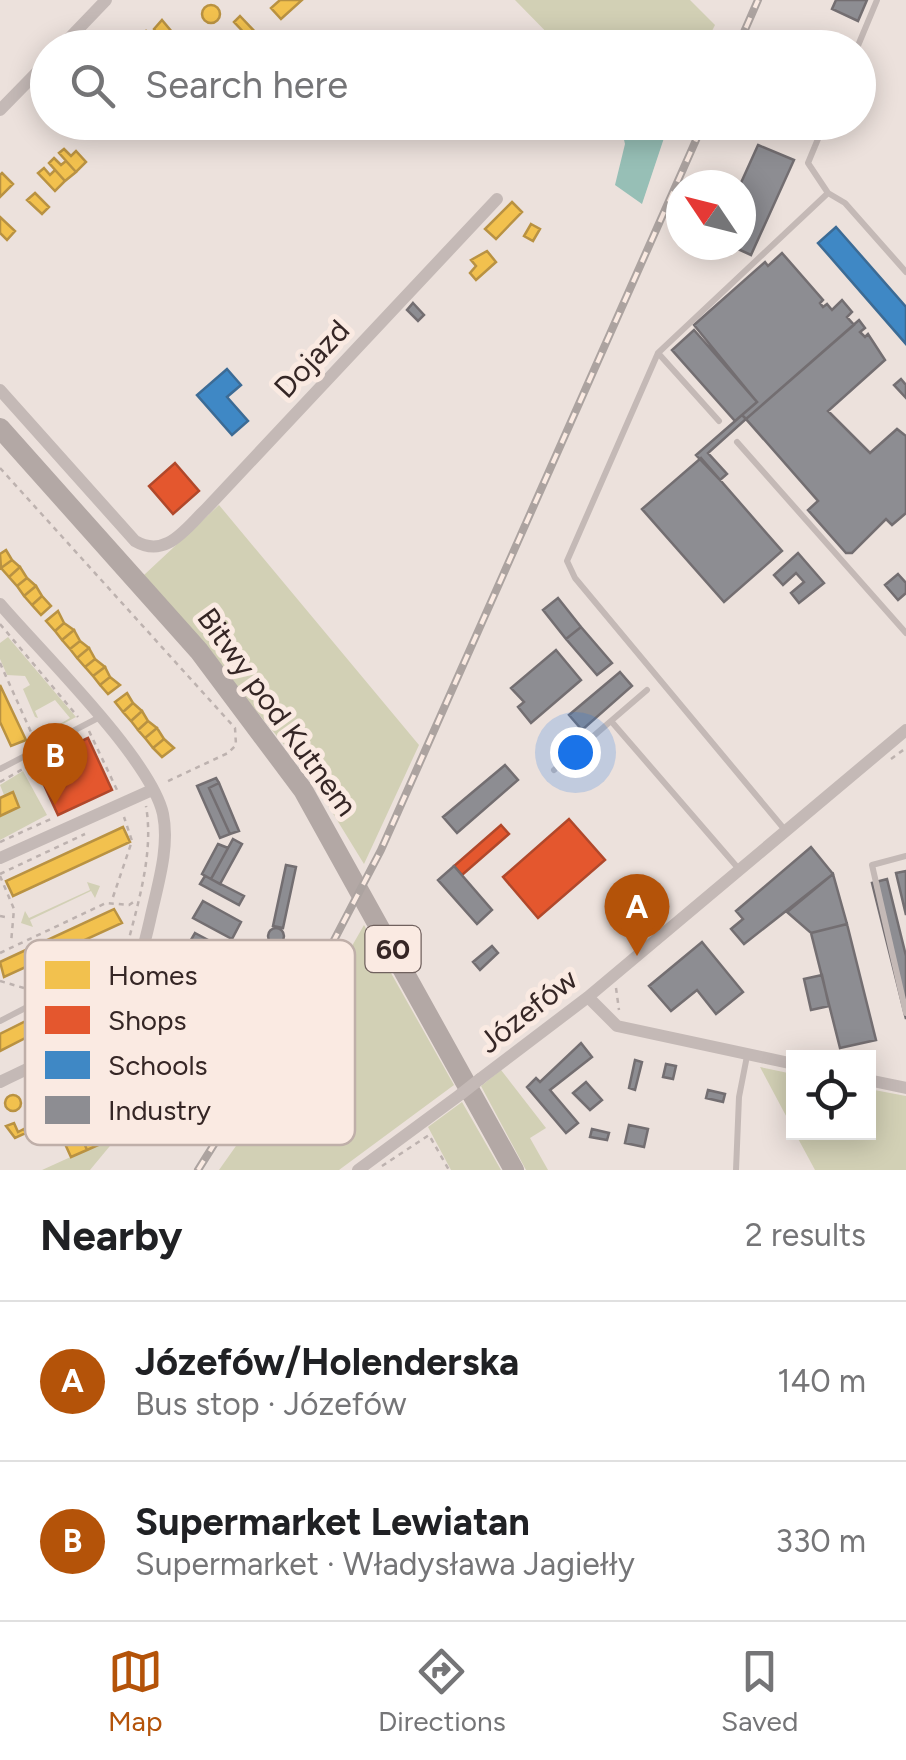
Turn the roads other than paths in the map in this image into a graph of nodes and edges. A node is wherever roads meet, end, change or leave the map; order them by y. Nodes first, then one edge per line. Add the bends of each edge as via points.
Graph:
1 (106, 0) edge
2 (878, 0) edge
3 (77, 30) edge
4 (864, 30) edge
5 (30, 79) edge
6 (1, 108) edge
7 (818, 140) edge
8 (828, 193) junction
9 (497, 199) dead end
10 (906, 272) edge
11 (658, 353) junction
12 (0, 390) edge
13 (719, 421) dead end
14 (0, 428) edge
15 (737, 442) dead end
16 (0, 604) edge
17 (906, 633) edge
18 (647, 690) dead end
19 (98, 718) junction
20 (612, 721) junction
21 (906, 730) edge
22 (0, 769) edge
23 (554, 770) dead end
24 (152, 790) junction
25 (785, 830) junction
26 (906, 856) edge
27 (0, 858) edge
28 (740, 869) junction
29 (145, 940) edge
30 (588, 996) junction
31 (25, 1010) edge
32 (906, 1013) edge
33 (0, 1021) edge
34 (748, 1054) junction
35 (786, 1062) edge
36 (25, 1070) edge
37 (0, 1082) edge
38 (876, 1082) edge
39 (906, 1088) edge
40 (358, 1170) edge
41 (514, 1170) edge
42 (736, 1170) edge

1 - 3 street
2 - 4 lane
5 - 6 street
7 - 8 lane via 808,163
8 - 10 lane via 845,203
8 - 11 lane
9 - 12 street, Dojazd via 206,509 159,548 135,541
11 - 13 lane
11 - 25 lane via 567,561
14 - 41 main road, Bitwy pod Kutnem / 60 via 199,651 302,790
15 - 17 lane
16 - 19 street
18 - 20 lane
19 - 22 lane
19 - 24 street
20 - 23 lane
20 - 28 lane
21 - 25 street, Józefów
24 - 27 street
24 - 29 street via 165,841
25 - 28 street, Józefów
26 - 32 lane via 872,865
28 - 30 street, Józefów
30 - 34 street via 617,1026
30 - 40 street, Józefów, bridge
31 - 33 lane
34 - 35 street
34 - 42 lane
36 - 37 street
38 - 39 street

